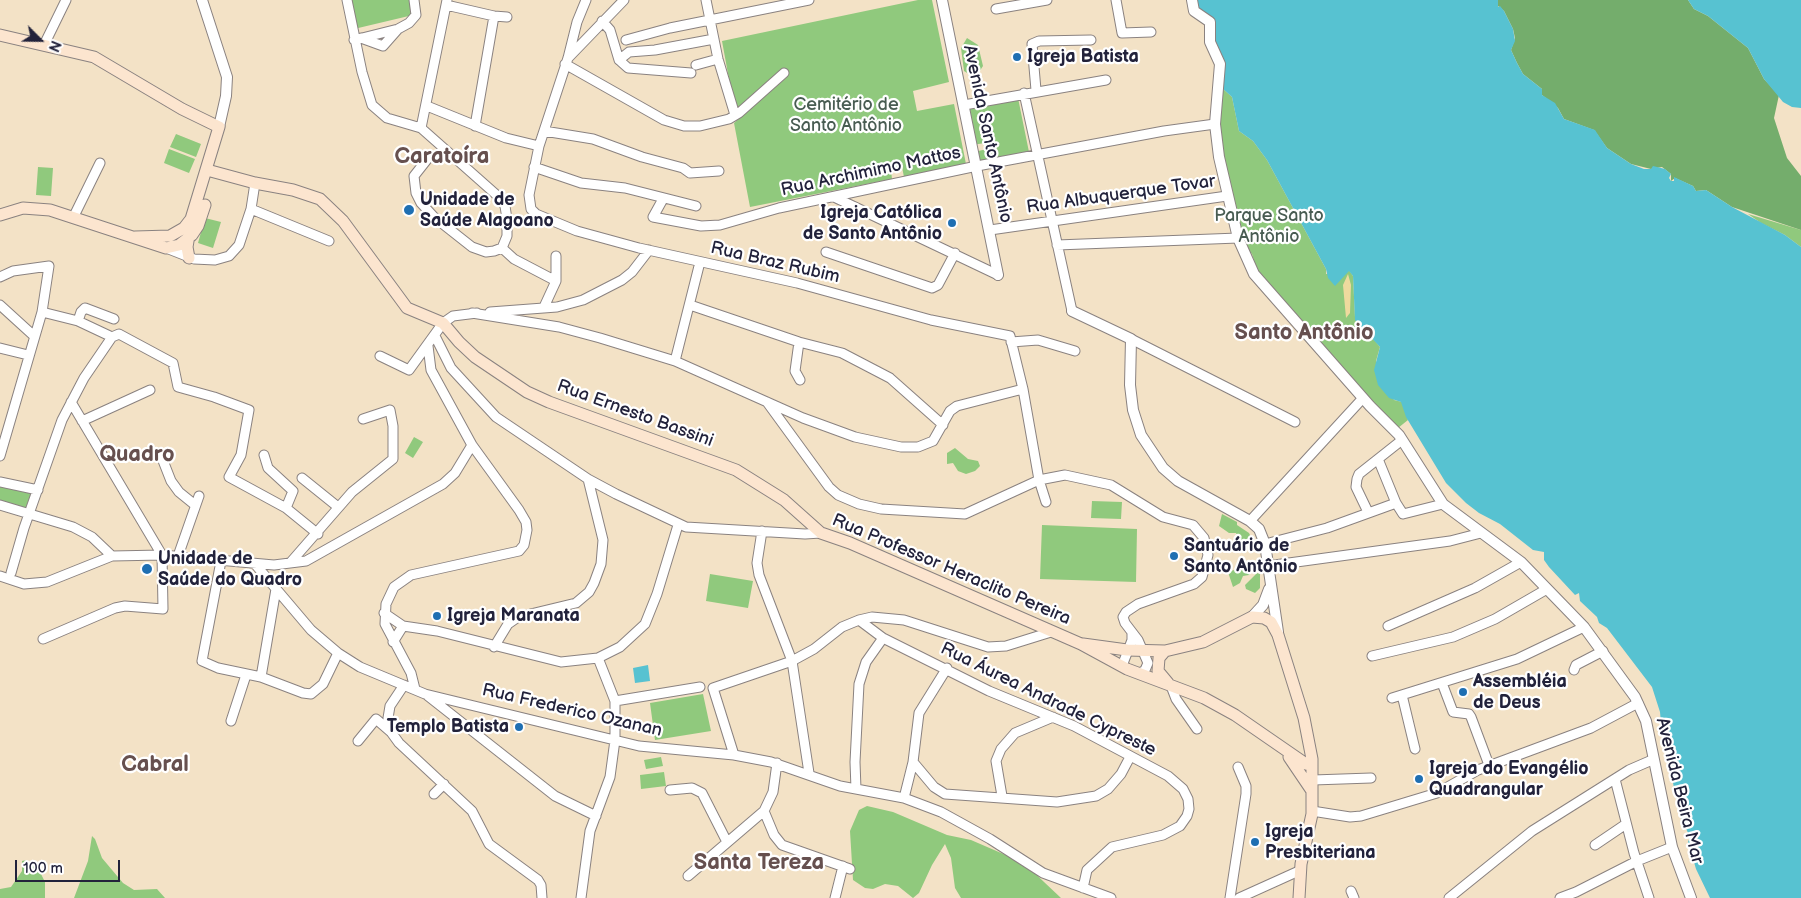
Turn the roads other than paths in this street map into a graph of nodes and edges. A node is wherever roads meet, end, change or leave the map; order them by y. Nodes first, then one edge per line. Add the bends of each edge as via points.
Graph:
1 (66, 0) edge
2 (202, 0) edge
3 (347, 0) edge
4 (414, 0) edge
5 (586, 0) edge
6 (624, 0) edge
7 (706, 0) edge
8 (809, 0) edge
9 (942, 0) edge
10 (1047, 0) edge
11 (1116, 0) edge
12 (1192, 0) edge
13 (447, 2) edge
14 (1019, 2) edge
15 (996, 9) dead end
16 (494, 16) junction
17 (507, 17) dead end
18 (602, 21) junction
19 (709, 21) junction
20 (398, 29) junction
21 (1151, 32) dead end
22 (0, 35) edge
23 (357, 39) junction
24 (714, 39) junction
25 (626, 40) dead end
26 (1091, 40) dead end
27 (44, 44) junction
28 (718, 59) junction
29 (619, 60) junction
30 (566, 61) junction
31 (784, 73) dead end
32 (1106, 80) dead end
33 (1036, 90) junction
34 (1024, 93) junction
35 (964, 105) junction
36 (427, 106) junction
37 (735, 115) junction
38 (1215, 124) junction
39 (475, 126) junction
40 (219, 127) junction
41 (421, 128) junction
42 (544, 131) junction
43 (539, 146) junction
44 (1038, 155) junction
45 (429, 157) dead end
46 (100, 163) dead end
47 (977, 166) junction
48 (534, 167) junction
49 (210, 170) junction
50 (719, 171) dead end
51 (255, 183) junction
52 (1227, 196) junction
53 (834, 197) junction
54 (663, 199) junction
55 (696, 206) dead end
56 (251, 209) junction
57 (0, 215) edge
58 (74, 216) junction
59 (191, 219) junction
60 (1052, 220) junction
61 (990, 230) junction
62 (135, 237) junction
63 (1238, 238) junction
64 (188, 239) junction
65 (329, 241) dead end
66 (1057, 245) junction
67 (166, 248) junction
68 (502, 248) junction
69 (649, 250) junction
70 (826, 252) dead end
71 (955, 253) junction
72 (556, 256) dead end
73 (189, 258) junction
74 (700, 262) junction
75 (998, 275) joint
76 (0, 277) edge
77 (556, 281) junction
78 (0, 305) edge
79 (690, 305) junction
80 (544, 307) junction
81 (1072, 311) joint
82 (42, 312) junction
83 (472, 313) junction
84 (114, 319) dead end
85 (78, 321) junction
86 (442, 323) junction
87 (34, 336) junction
88 (112, 336) junction
89 (435, 336) junction
90 (1010, 339) junction
91 (1131, 339) junction
92 (799, 342) junction
93 (428, 346) junction
94 (0, 348) edge
95 (1076, 351) dead end
96 (28, 355) junction
97 (380, 356) dead end
98 (675, 361) junction
99 (800, 380) dead end
100 (1023, 389) junction
101 (150, 390) dead end
102 (1363, 398) junction
103 (71, 402) junction
104 (767, 402) junction
105 (362, 418) dead end
106 (82, 421) junction
107 (1295, 422) dead end
108 (943, 425) junction
109 (1402, 440) junction
110 (472, 445) junction
111 (160, 453) dead end
112 (0, 456) edge
113 (264, 456) dead end
114 (1378, 459) junction
115 (302, 478) dead end
116 (588, 479) junction
117 (1039, 480) junction
118 (0, 482) edge
119 (37, 493) junction
120 (199, 496) dead end
121 (1046, 502) dead end
122 (1396, 503) junction
123 (1443, 504) junction
124 (0, 505) edge
125 (195, 506) junction
126 (338, 507) junction
127 (286, 508) junction
128 (1368, 512) junction
129 (30, 514) junction
130 (1250, 521) junction
131 (678, 525) junction
132 (762, 531) junction
133 (820, 532) junction
134 (1481, 533) junction
135 (318, 534) junction
136 (1264, 544) junction
137 (162, 555) junction
138 (112, 556) junction
139 (178, 556) junction
140 (221, 561) junction
141 (1521, 562) junction
142 (255, 564) junction
143 (290, 564) junction
144 (1267, 566) junction
145 (12, 573) dead end
146 (0, 576) edge
147 (1270, 588) junction
148 (276, 589) junction
149 (1547, 589) junction
150 (384, 613) junction
151 (1252, 617) junction
152 (859, 620) junction
153 (403, 626) junction
154 (1388, 626) dead end
155 (1584, 627) junction
156 (1050, 632) junction
157 (1132, 633) junction
158 (1278, 635) junction
159 (883, 638) junction
160 (43, 639) dead end
161 (393, 642) junction
162 (1080, 644) junction
163 (494, 647) junction
164 (1127, 650) junction
165 (1144, 651) junction
166 (1165, 651) junction
167 (1603, 651) junction
168 (338, 653) junction
169 (1372, 656) dead end
170 (598, 658) junction
171 (792, 661) junction
172 (1122, 666) junction
173 (947, 668) junction
174 (1574, 670) dead end
175 (1140, 673) junction
176 (246, 674) junction
177 (261, 677) junction
178 (1442, 683) junction
179 (404, 685) junction
180 (1171, 686) junction
181 (700, 687) dead end
182 (415, 689) junction
183 (425, 694) junction
184 (1402, 695) junction
185 (1392, 698) dead end
186 (615, 701) junction
187 (1638, 703) junction
188 (1053, 717) junction
189 (231, 721) dead end
190 (1197, 729) dead end
191 (392, 732) junction
192 (615, 740) junction
193 (358, 741) dead end
194 (1415, 749) dead end
195 (1284, 750) junction
196 (734, 755) junction
197 (1130, 757) junction
198 (1652, 760) junction
199 (913, 762) junction
200 (777, 763) junction
201 (1312, 765) junction
202 (1489, 765) junction
203 (1238, 767) dead end
204 (809, 773) junction
205 (1371, 778) dead end
206 (1615, 779) junction
207 (444, 784) junction
208 (1313, 785) junction
209 (856, 789) junction
210 (670, 790) dead end
211 (434, 794) dead end
212 (1002, 796) junction
213 (904, 798) junction
214 (764, 811) junction
215 (1312, 811) junction
216 (596, 816) junction
217 (1626, 824) junction
218 (727, 842) junction
219 (1595, 844) dead end
220 (1672, 847) junction
221 (1637, 861) junction
222 (1301, 870) junction
223 (688, 876) dead end
224 (1083, 888) junction
225 (1107, 897) edge
226 (542, 898) edge
227 (580, 898) edge
228 (835, 898) edge
229 (1230, 898) edge
230 (1239, 898) edge
231 (1299, 898) edge
232 (1449, 898) edge
233 (1560, 898) edge
234 (1649, 898) edge
235 (1691, 898) edge

1 - 27 street
2 - 40 street via 227,77
3 - 23 street
4 - 20 street via 414,18
5 - 30 street
6 - 18 street
7 - 19 street
8 - 19 street
9 - 35 street, Avenida Santo Antônio
10 - 14 street
11 - 21 street via 1122,33
12 - 38 street via 1194,11 1211,25 1210,42 1220,64
13 - 16 street
13 - 36 street
14 - 15 street
16 - 17 street
16 - 39 street
18 - 29 street via 610,30
18 - 30 street
19 - 24 street
19 - 25 street
20 - 23 street
20 - 23 street via 383,46
22 - 27 main road
23 - 41 street via 372,105 387,118
24 - 28 street
24 - 29 street via 630,52
26 - 33 street via 1039,41 1032,44
27 - 40 main road via 94,57
28 - 29 street via 693,69 633,70
28 - 37 street
30 - 37 street via 671,124 700,126
30 - 42 street
31 - 37 street
32 - 33 street
33 - 34 street
34 - 35 street
34 - 44 street
35 - 47 street, Avenida Santo Antônio
36 - 39 street
36 - 41 street
38 - 44 street, Rua Archimimo Mattos via 1164,130
38 - 52 street
39 - 43 street
40 - 49 main road
41 - 68 street via 503,201 507,236
42 - 43 street
42 - 50 street via 601,141 690,173
43 - 48 street
44 - 47 street, Rua Archimimo Mattos
44 - 60 street
45 - 68 street via 414,176 421,203 472,247 486,252
46 - 58 street
47 - 53 street, Rua Archimimo Mattos
47 - 61 street, Avenida Santo Antônio
48 - 54 street via 581,183 625,188
48 - 69 street, Rua Braz Rubim via 529,202 536,214 577,231
49 - 51 main road
49 - 59 main road
49 - 64 main road via 198,226
51 - 56 street
51 - 86 main road via 308,194 329,206 402,302 414,312
52 - 60 street, Rua Albuquerque Tovar
52 - 63 street
53 - 54 street, Rua Archimimo Mattos via 712,226 653,217
53 - 71 street
54 - 55 street
56 - 65 street
56 - 73 street via 239,246 230,256 216,260
57 - 58 main road via 34,208
58 - 62 main road
59 - 62 main road via 184,228 170,236
59 - 64 main road
60 - 61 street, Rua Albuquerque Tovar
60 - 66 street
61 - 75 street, Avenida Santo Antônio
62 - 67 main road
63 - 66 street
63 - 102 street via 1262,285
64 - 67 main road
64 - 73 main road
66 - 81 street
67 - 73 street
68 - 77 street via 514,259
69 - 74 street, Rua Braz Rubim
69 - 80 street via 632,272 613,286 583,300
70 - 71 street via 934,288
71 - 75 street
72 - 77 street
74 - 79 street
74 - 90 street, Rua Braz Rubim via 797,283
76 - 82 street via 13,271 49,266
77 - 80 street
78 - 87 street
79 - 92 street
79 - 98 street
80 - 83 street
81 - 91 street
82 - 85 street
82 - 87 street
83 - 86 street via 453,316
83 - 98 street via 559,327
84 - 85 street via 85,308
85 - 88 street
86 - 89 street
86 - 133 main road, Rua Ernesto Bassini via 475,357 527,392 736,470 784,500
87 - 96 street
88 - 103 street
88 - 127 street via 122,334 170,361 178,387 249,410 241,455 229,478
89 - 93 street
89 - 116 street, Rua Professor Heraclito Pereira via 451,368 496,417
90 - 95 street, Rua Braz Rubim via 1038,340
90 - 100 street
91 - 107 street
91 - 130 street via 1133,410 1141,435 1153,456 1178,481
92 - 99 street via 795,371
92 - 108 street via 842,353 890,378
93 - 97 street via 409,370
93 - 110 street via 431,370
94 - 96 street
96 - 112 street
98 - 104 street
100 - 108 street via 957,406 950,411
100 - 117 street
101 - 106 street
102 - 109 street
102 - 130 street
103 - 106 street
103 - 119 street
104 - 108 street via 855,437 901,447 918,447 933,441
104 - 117 street via 830,487 838,495 859,504 881,509 960,515
105 - 126 street via 390,410 393,459
106 - 137 street
109 - 114 street
109 - 123 street
110 - 143 street via 455,473 443,484 315,556
110 - 150 street via 526,522 524,546 508,554 411,574 394,587
111 - 125 street via 171,481
113 - 127 street via 268,468 293,491
114 - 122 street
114 - 128 street via 1359,474 1356,483
115 - 126 street
116 - 131 street, Rua Professor Heraclito Pereira
116 - 163 street via 603,540 601,564 589,592 576,603 518,617 508,624
117 - 121 street
117 - 157 street via 1065,475 1112,485 1163,517 1193,525 1204,538 1208,555 1202,577 1194,584 1148,600 1126,612 1125,623
118 - 119 street
119 - 129 street
120 - 125 street
122 - 123 street via 1400,512 1406,515
122 - 128 street
123 - 134 street, Avenida Beira Mar
124 - 129 street
125 - 139 street
126 - 135 street
127 - 135 street
128 - 136 street via 1327,528
129 - 138 street via 73,527 92,537
129 - 145 street
130 - 136 street via 1259,529
131 - 132 street, Rua Professor Heraclito Pereira
131 - 170 street via 650,616 620,647
132 - 133 street, Rua Professor Heraclito Pereira
132 - 171 street via 757,563 759,575
133 - 156 main road, Rua Professor Heraclito Pereira
134 - 141 street, Avenida Beira Mar
134 - 144 street via 1416,546
135 - 143 street
136 - 144 street
137 - 138 street
137 - 139 street
137 - 160 street via 163,609 115,608
138 - 146 street via 47,582 24,584
139 - 140 street
140 - 142 street
140 - 176 street via 202,661
141 - 149 street, Avenida Beira Mar
141 - 154 street via 1476,588
142 - 143 street
142 - 148 street, Rua Frederico Ozanan
144 - 147 street
147 - 151 street via 1263,605
147 - 158 street
148 - 168 street, Rua Frederico Ozanan via 311,630
148 - 177 street
149 - 155 street, Avenida Beira Mar
149 - 169 street via 1453,637
150 - 153 street
150 - 161 street
151 - 158 main road via 1268,619
151 - 166 main road via 1203,642
152 - 156 street via 872,617 904,620 988,648 1006,646
152 - 159 street, Rua Áurea Andrade Cypreste
152 - 171 street via 842,627
153 - 161 street
153 - 163 street via 437,631
155 - 167 street, Avenida Beira Mar
155 - 178 street via 1529,655
156 - 162 main road, Rua Professor Heraclito Pereira
157 - 164 street
157 - 165 street
158 - 201 main road via 1304,718
159 - 173 street, Rua Áurea Andrade Cypreste
159 - 209 street via 866,662 859,684
161 - 182 street via 411,673
162 - 164 main road
162 - 172 main road, Rua Professor Heraclito Pereira
163 - 170 street via 562,662
164 - 165 main road
164 - 172 street
165 - 166 main road
165 - 175 street via 1148,663
166 - 180 main road via 1158,671
167 - 174 street via 1576,665
167 - 187 street, Avenida Beira Mar
168 - 177 street via 323,684 311,694
168 - 179 street, Rua Frederico Ozanan via 360,667
170 - 186 street
171 - 196 street via 713,688
171 - 204 street
172 - 175 main road, Rua Professor Heraclito Pereira
173 - 188 street, Rua Áurea Andrade Cypreste via 989,691
173 - 199 street via 919,713
175 - 180 main road, Rua Professor Heraclito Pereira
176 - 177 street
176 - 189 street
178 - 184 street
178 - 202 street via 1454,712 1471,717
179 - 182 street, Rua Frederico Ozanan
179 - 191 street via 390,706 388,718
180 - 190 street
180 - 195 main road, Rua Professor Heraclito Pereira via 1204,698 1235,715
181 - 186 street
182 - 183 street, Rua Frederico Ozanan
183 - 192 street, Rua Frederico Ozanan
183 - 216 street via 555,796
184 - 185 street
184 - 194 street
186 - 192 street
187 - 198 street, Avenida Beira Mar via 1646,721
187 - 202 street via 1591,728
188 - 197 street, Rua Áurea Andrade Cypreste
188 - 212 street via 1015,733 1001,750 996,761
191 - 193 street via 376,719
191 - 207 street via 399,743
192 - 196 street, Rua Frederico Ozanan via 639,746
192 - 216 street via 610,777
195 - 201 main road
195 - 208 main road
196 - 200 street, Rua Frederico Ozanan
197 - 212 street via 1114,784 1096,796 1057,802 1033,802
197 - 224 street, Rua Áurea Andrade Cypreste via 1168,776 1183,789 1188,799 1187,816 1171,833 1112,847 1087,870
198 - 206 street
198 - 220 street, Avenida Beira Mar
199 - 212 street via 934,787 945,794
199 - 213 street
200 - 204 street, Rua Frederico Ozanan
200 - 214 street via 773,792
201 - 208 main road
202 - 215 street via 1437,793 1360,816
203 - 229 street via 1244,778 1246,794
204 - 209 street, Rua Frederico Ozanan
205 - 208 street
206 - 217 street
206 - 232 street via 1516,843
207 - 211 street
207 - 226 street via 472,811 489,844 538,880
208 - 215 main road
209 - 213 street, Rua Frederico Ozanan
210 - 218 street via 692,788 702,793
213 - 224 street, Rua Frederico Ozanan via 941,812 990,839 1034,869
214 - 218 street
214 - 228 street via 782,845 846,867
215 - 222 main road
216 - 227 street via 590,831
217 - 219 street
217 - 221 street
218 - 223 street
220 - 221 street
220 - 235 street, Avenida Beira Mar
221 - 233 street
221 - 234 street
222 - 230 street
222 - 231 main road
224 - 225 street, Rua Frederico Ozanan

